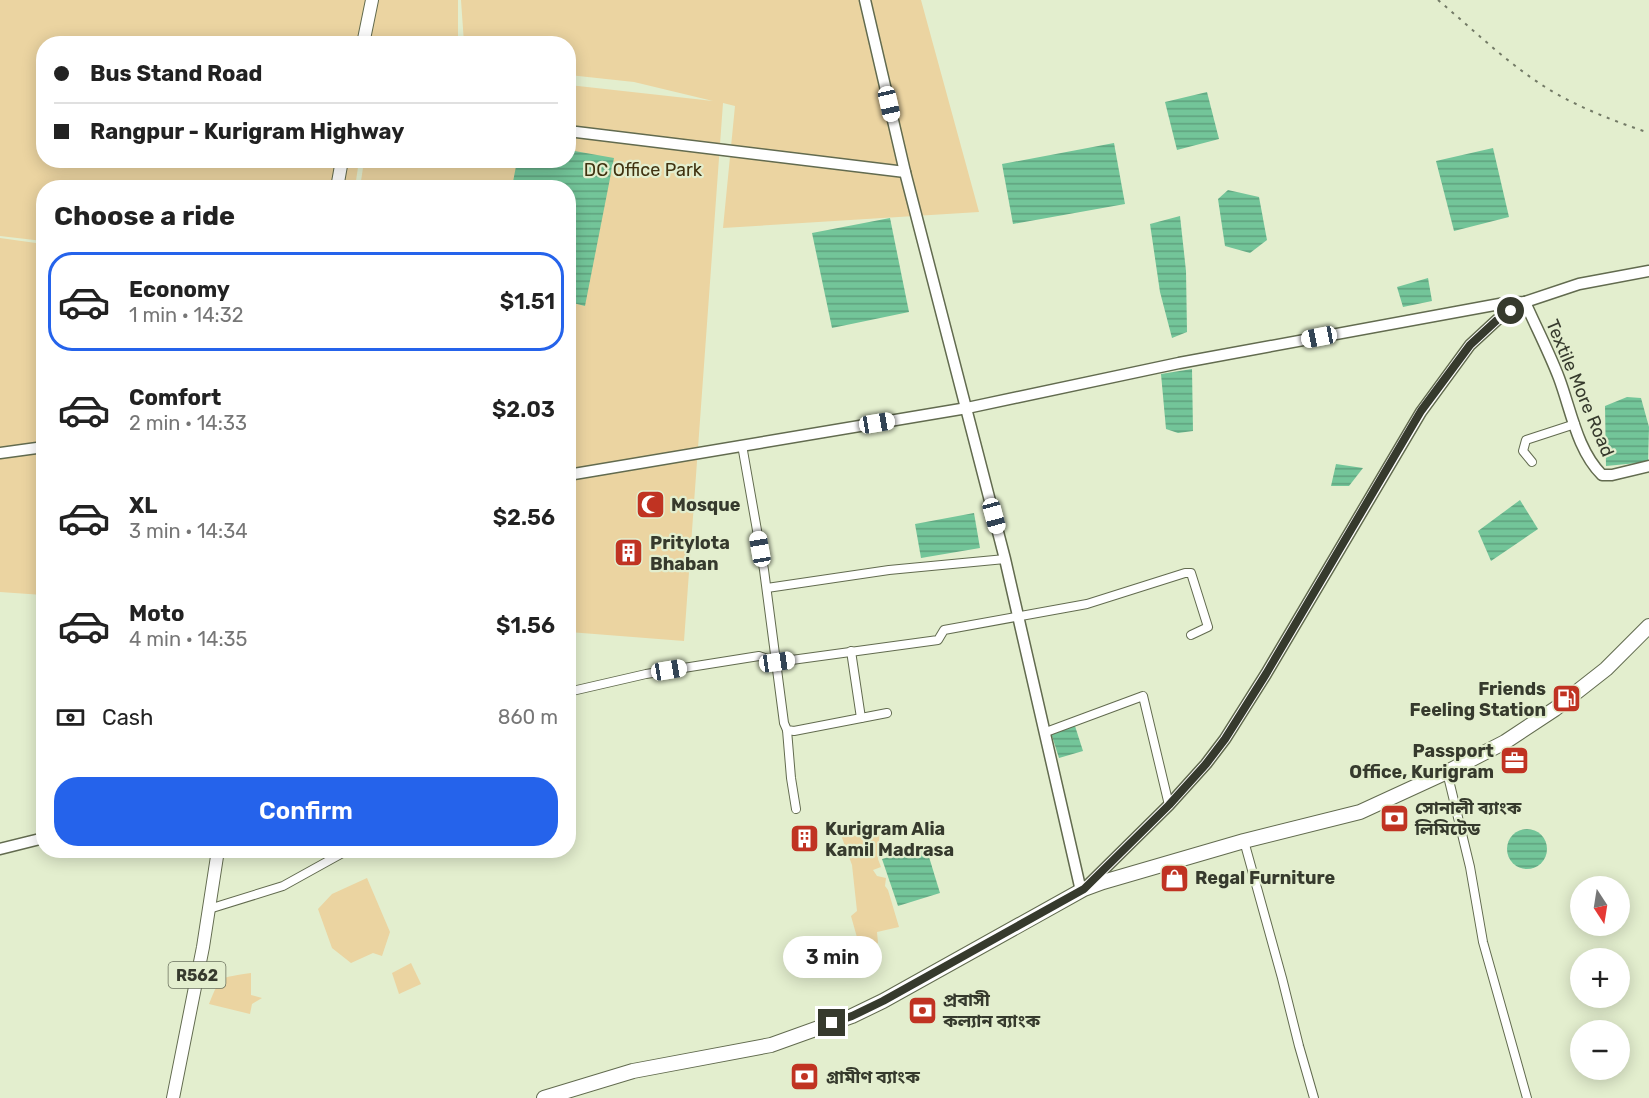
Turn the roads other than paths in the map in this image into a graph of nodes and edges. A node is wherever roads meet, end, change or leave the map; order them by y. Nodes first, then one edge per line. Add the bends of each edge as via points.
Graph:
1 (372, 0) edge
2 (865, 0) edge
3 (365, 36) edge
4 (576, 132) edge
5 (905, 172) junction
6 (1649, 271) edge
7 (1525, 302) junction
8 (967, 408) junction
9 (1575, 424) junction
10 (742, 445) junction
11 (36, 448) edge
12 (0, 453) edge
13 (1532, 462) dead end
14 (1649, 466) edge
15 (576, 475) edge
16 (1005, 559) junction
17 (766, 588) junction
18 (1017, 616) junction
19 (1649, 626) edge
20 (1191, 635) dead end
21 (851, 651) junction
22 (777, 662) junction
23 (576, 690) edge
24 (887, 713) dead end
25 (858, 718) junction
26 (788, 730) junction
27 (1046, 732) junction
28 (1447, 772) junction
29 (1169, 805) junction
30 (796, 808) dead end
31 (36, 840) edge
32 (1244, 841) junction
33 (0, 849) edge
34 (217, 858) edge
35 (334, 858) edge
36 (1082, 890) junction
37 (209, 909) junction
38 (173, 1098) edge
39 (544, 1098) edge
40 (1314, 1098) edge
41 (1527, 1098) edge

1 - 3 main road
2 - 5 street
4 - 5 street
5 - 8 street
6 - 7 street via 1580,284
7 - 8 street via 1179,363
7 - 9 street, Textile More Road
7 - 29 street via 1497,320 1470,345 1421,411 1231,729
8 - 10 street
8 - 16 street
9 - 13 street via 1526,440 1523,451
9 - 14 street, Textile More Road via 1593,466 1602,475
10 - 15 street
10 - 17 street
11 - 12 street
16 - 17 street via 889,570
16 - 18 street
17 - 22 street
18 - 20 street via 1087,604 1191,573 1208,627
18 - 21 street via 944,630 938,640
18 - 27 street
19 - 28 highway via 1606,669 1555,709 1505,742
21 - 22 street
21 - 25 street
22 - 23 street via 759,656 646,674
22 - 26 street
24 - 25 street
25 - 26 street
26 - 30 street
27 - 29 street via 1143,696
27 - 36 street
28 - 32 highway via 1360,812
28 - 41 street via 1483,942
29 - 36 street
31 - 33 street
32 - 36 highway
32 - 40 street
34 - 37 main road, R562
35 - 37 street via 283,886
36 - 39 highway via 852,1016 771,1045 633,1071
37 - 38 main road, R562

